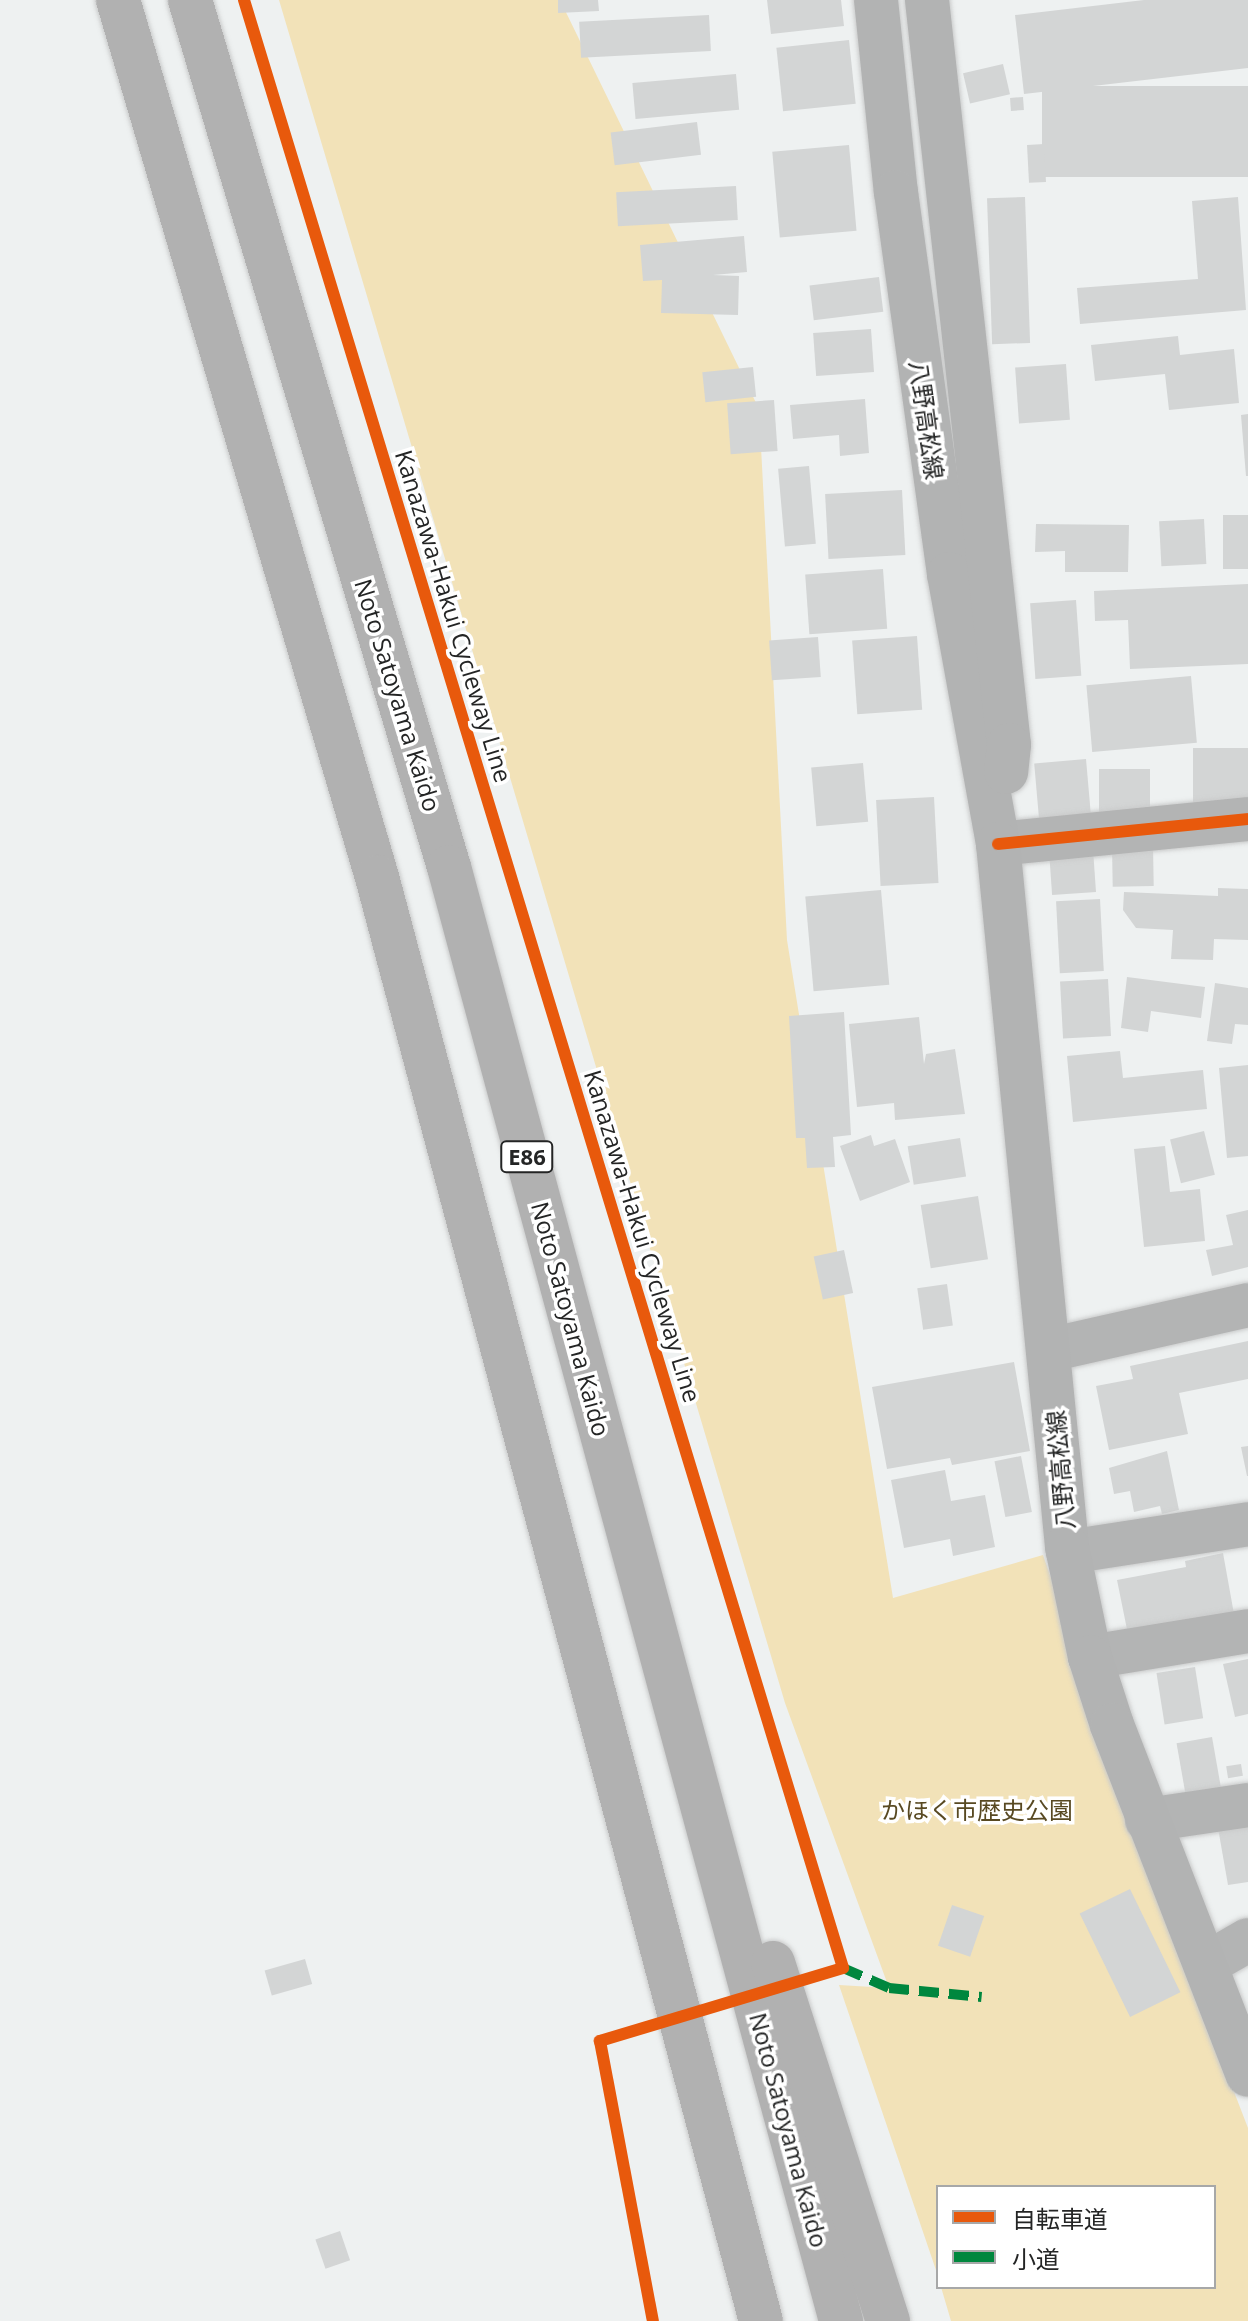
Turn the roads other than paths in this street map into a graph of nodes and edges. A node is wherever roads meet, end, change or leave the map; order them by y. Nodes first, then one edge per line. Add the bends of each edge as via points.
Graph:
1 (118, 0) edge
2 (190, 0) edge
3 (876, 0) edge
4 (927, 0) edge
5 (1248, 819) edge
6 (998, 841) junction
7 (1248, 1305) edge
8 (1049, 1350) junction
9 (1248, 1524) edge
10 (1068, 1552) junction
11 (1248, 1631) edge
12 (656, 1637) junction
13 (1090, 1657) junction
14 (1248, 1805) edge
15 (1147, 1820) junction
16 (1248, 1940) edge
17 (1208, 1963) junction
18 (1248, 2075) edge
19 (746, 2266) junction
20 (754, 2321) edge
21 (761, 2321) edge
22 (841, 2321) edge
23 (888, 2321) edge

1 - 19 highway via 377,877
2 - 12 highway, Noto Satoyama Kaido / E86 via 449,867
3 - 6 main road, 八野高松線 via 896,192 947,559
4 - 6 main road, 八野高松線 via 1009,745
5 - 6 street
6 - 8 main road, 八野高松線
7 - 8 street
8 - 10 main road, 八野高松線
9 - 10 street
10 - 13 main road, 八野高松線
11 - 13 street
12 - 22 highway, Noto Satoyama Kaido / E86
12 - 23 highway via 727,1821
13 - 15 main road, 八野高松線
14 - 15 street
15 - 17 main road, 八野高松線
16 - 17 street
17 - 18 main road, 八野高松線
19 - 20 highway
19 - 21 highway

